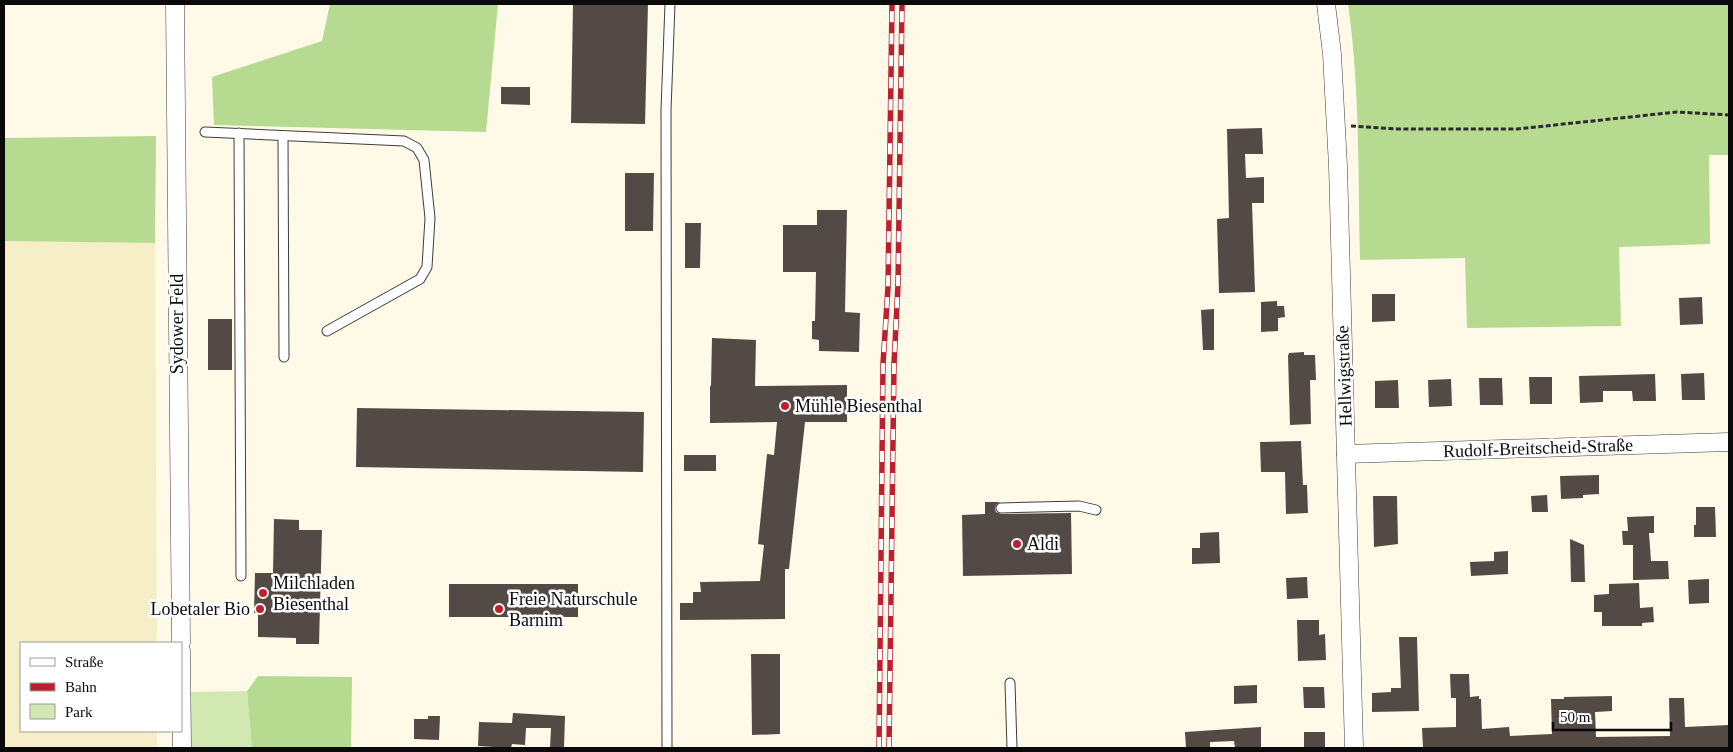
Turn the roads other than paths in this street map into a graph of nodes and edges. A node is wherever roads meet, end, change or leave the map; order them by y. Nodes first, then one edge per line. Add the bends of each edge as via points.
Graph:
1 (175, 4) edge
2 (670, 4) edge
3 (1326, 4) edge
4 (205, 132) dead end
5 (239, 133) junction
6 (283, 136) junction
7 (328, 331) dead end
8 (284, 356) dead end
9 (1729, 442) edge
10 (1346, 454) junction
11 (1001, 508) dead end
12 (1096, 510) dead end
13 (240, 576) dead end
14 (181, 642) edge
15 (1010, 683) dead end
16 (182, 732) edge
17 (182, 748) edge
18 (667, 748) edge
19 (1012, 748) edge
20 (1354, 748) edge

1 - 14 street, Sydower Feld
2 - 18 lane via 666,110
3 - 10 street, Hellwigstraße via 1336,125
4 - 5 lane
5 - 6 lane
5 - 13 lane
6 - 7 lane via 404,141 417,148 424,160 430,218 427,267 420,279
6 - 8 lane
9 - 10 street, Rudolf-Breitscheid-Straße
10 - 20 street, Hellwigstraße
11 - 12 lane via 1079,506
15 - 19 lane
16 - 17 street

